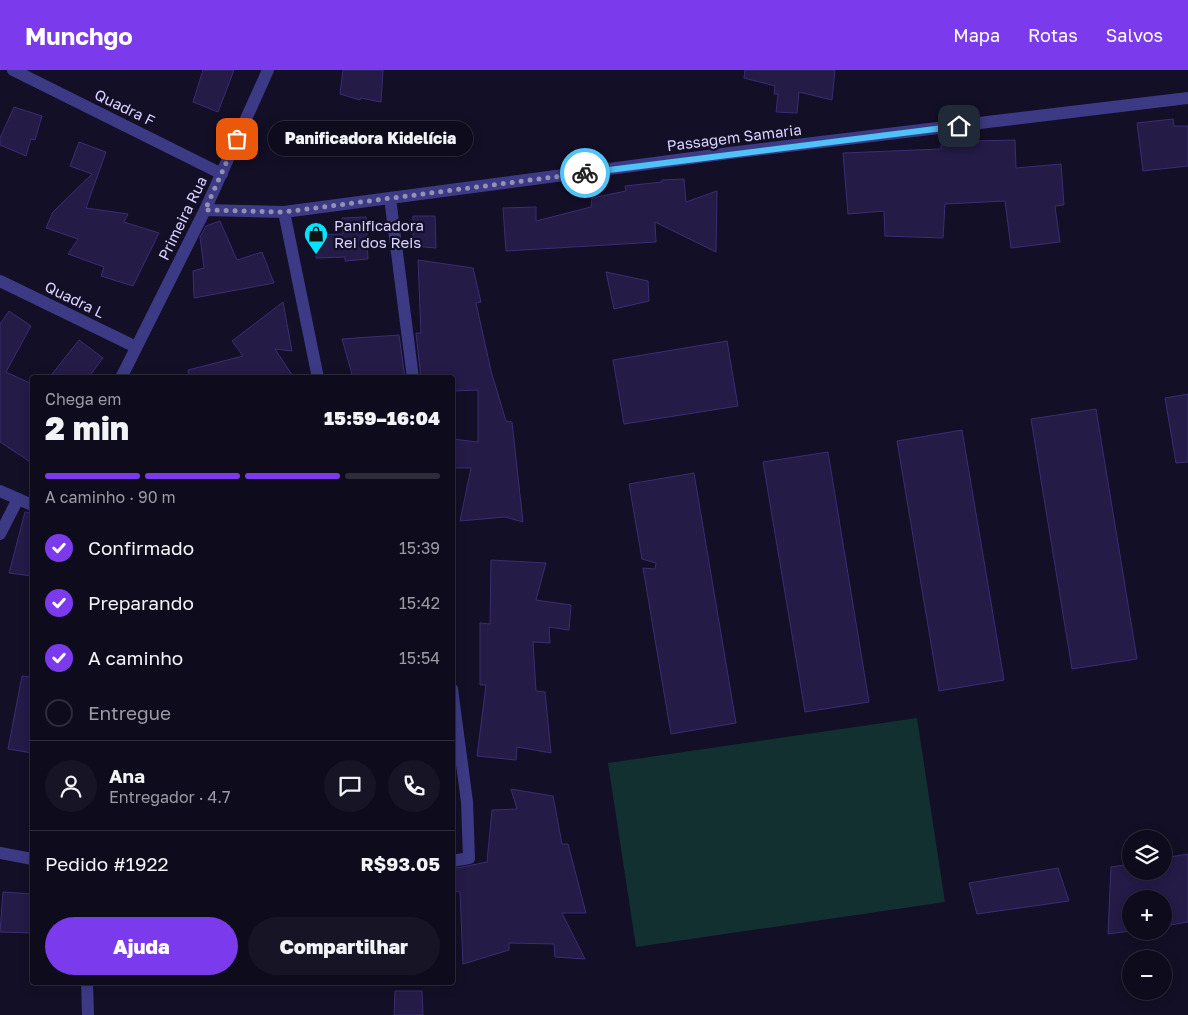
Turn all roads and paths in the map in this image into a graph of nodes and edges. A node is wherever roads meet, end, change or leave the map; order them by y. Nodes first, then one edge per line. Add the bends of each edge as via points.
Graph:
1 (13, 70) edge
2 (268, 70) edge
3 (1188, 98) edge
4 (222, 174) junction
5 (390, 198) junction
6 (205, 210) junction
7 (284, 212) junction
8 (0, 281) edge
9 (136, 347) junction
10 (122, 375) edge
11 (317, 375) edge
12 (413, 375) edge
13 (0, 491) edge
14 (18, 499) junction
15 (30, 504) edge
16 (0, 534) edge
17 (455, 712) edge
18 (0, 853) edge
19 (30, 859) edge
20 (455, 860) edge
21 (87, 985) edge
22 (88, 1015) edge

1 - 4 street, Quadra F
2 - 4 street, Primeira Rua
3 - 5 street, Passagem Samaria
4 - 6 street, Primeira Rua
5 - 7 street, Passagem Samaria
5 - 12 street
6 - 7 street, Passagem Samaria
6 - 9 street, Primeira Rua
7 - 11 street
8 - 9 street, Quadra L
9 - 10 street, Primeira Rua
13 - 14 street
14 - 15 street
14 - 16 street
17 - 20 street via 467,802 469,858
18 - 19 street
21 - 22 street

